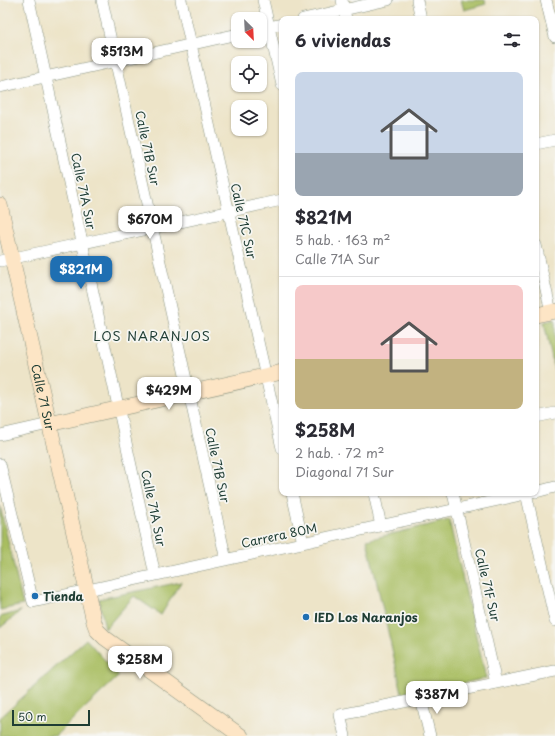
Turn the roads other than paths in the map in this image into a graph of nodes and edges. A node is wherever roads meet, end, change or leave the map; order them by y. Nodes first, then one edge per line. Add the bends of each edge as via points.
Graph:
1 (28, 0) edge
2 (102, 0) edge
3 (181, 0) edge
4 (263, 0) edge
5 (388, 0) edge
6 (417, 0) edge
7 (546, 0) edge
8 (344, 10) edge
9 (263, 12) edge
10 (317, 16) edge
11 (420, 16) edge
12 (279, 25) edge
13 (267, 27) edge
14 (231, 35) edge
15 (555, 37) edge
16 (267, 38) edge
17 (191, 44) junction
18 (116, 61) junction
19 (279, 76) edge
20 (45, 77) junction
21 (0, 87) edge
22 (555, 140) edge
23 (539, 143) edge
24 (279, 201) edge
25 (0, 205) edge
26 (229, 211) junction
27 (153, 228) junction
28 (82, 243) junction
29 (539, 257) edge
30 (6, 260) edge
31 (553, 312) edge
32 (539, 314) edge
33 (279, 373) edge
34 (266, 376) junction
35 (189, 393) junction
36 (118, 408) junction
37 (555, 413) edge
38 (539, 416) edge
39 (49, 424) junction
40 (279, 434) edge
41 (0, 435) edge
42 (0, 464) edge
43 (555, 488) edge
44 (539, 491) edge
45 (293, 496) edge
46 (375, 496) edge
47 (455, 496) edge
48 (516, 496) edge
49 (531, 496) edge
50 (457, 509) junction
51 (381, 526) junction
52 (304, 543) junction
53 (226, 560) junction
54 (155, 576) junction
55 (87, 590) junction
56 (555, 621) edge
57 (555, 671) edge
58 (496, 683) junction
59 (421, 698) junction
60 (242, 736) edge
61 (345, 736) edge
62 (430, 736) edge

1 - 20 street, Calle 71A Sur
2 - 18 street, Calle 71B Sur
3 - 17 street, Calle 71C Sur
4 - 9 street
5 - 8 street
6 - 11 street
7 - 15 street
8 - 10 street
12 - 13 street
14 - 17 street
16 - 19 street
17 - 18 street
17 - 26 street, Calle 71C Sur
18 - 20 street
18 - 27 street, Calle 71B Sur
20 - 21 street
20 - 28 street, Calle 71A Sur
22 - 23 street
24 - 26 street
25 - 30 street, Calle 71 Sur
26 - 27 street
26 - 34 street, Calle 71C Sur
27 - 28 street
27 - 35 street, Calle 71B Sur
28 - 30 street
28 - 36 street, Calle 71A Sur
29 - 31 street
30 - 39 street, Calle 71 Sur
31 - 32 street
33 - 34 street
34 - 35 street
34 - 40 street, Calle 71C Sur
35 - 36 street
35 - 53 street, Calle 71B Sur
36 - 39 street
36 - 54 street, Calle 71A Sur
37 - 38 street
39 - 41 street
39 - 55 street, Calle 71 Sur
42 - 55 street, Carrera 80M via 33,602
43 - 44 street, Carrera 80M
45 - 52 street
46 - 51 street
47 - 50 street, Calle 71F Sur
48 - 50 street, Carrera 80M
49 - 56 street
50 - 51 street, Carrera 80M
50 - 58 street, Calle 71F Sur
51 - 52 street, Carrera 80M
52 - 53 street, Carrera 80M
53 - 54 street, Carrera 80M
54 - 55 street, Carrera 80M
55 - 60 street, Calle 71 Sur via 94,622 100,633
57 - 58 street
58 - 59 street
59 - 61 street via 340,715
59 - 62 street

